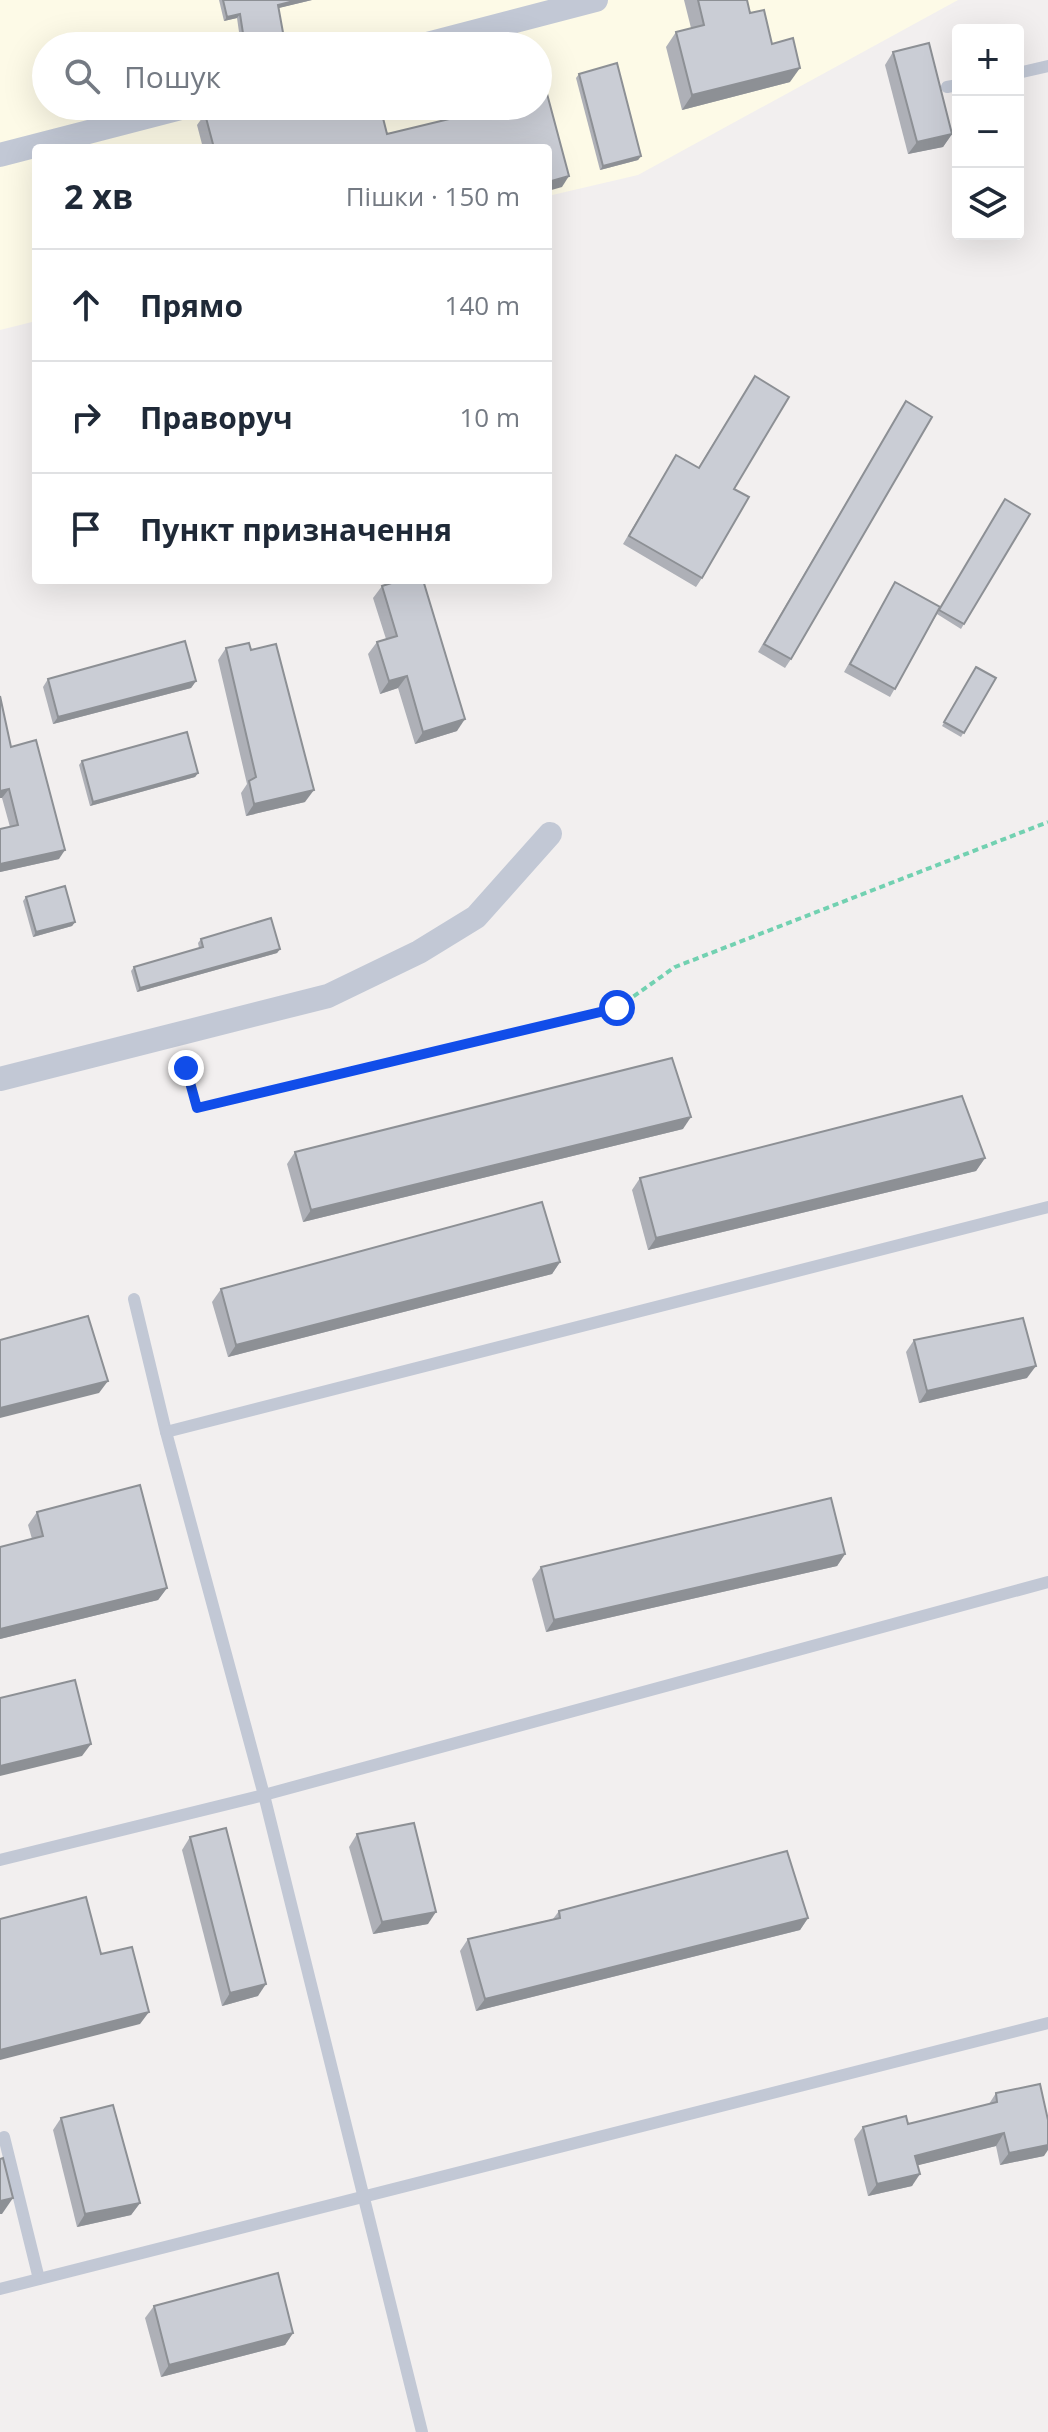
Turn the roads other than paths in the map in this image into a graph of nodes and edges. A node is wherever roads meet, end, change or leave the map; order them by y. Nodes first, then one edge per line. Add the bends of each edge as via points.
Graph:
1 (596, 0) edge
2 (473, 32) edge
3 (1048, 66) edge
4 (1024, 72) edge
5 (137, 120) edge
6 (49, 144) edge
7 (32, 148) edge
8 (0, 155) edge
9 (550, 834) dead end
10 (0, 1079) edge
11 (1048, 1207) edge
12 (134, 1299) dead end
13 (166, 1432) junction
14 (1048, 1582) edge
15 (264, 1795) junction
16 (0, 1860) edge
17 (1048, 2023) edge
18 (4, 2137) dead end
19 (363, 2199) junction
20 (39, 2279) junction
21 (0, 2289) edge
22 (422, 2432) edge

1 - 2 street
3 - 4 lane
5 - 6 street
7 - 8 street
9 - 10 street via 476,917 419,952 328,996
11 - 13 lane
12 - 13 lane
13 - 15 lane
14 - 15 lane
15 - 16 lane
15 - 19 lane
17 - 19 lane
18 - 20 lane
19 - 20 lane
19 - 22 lane
20 - 21 lane

